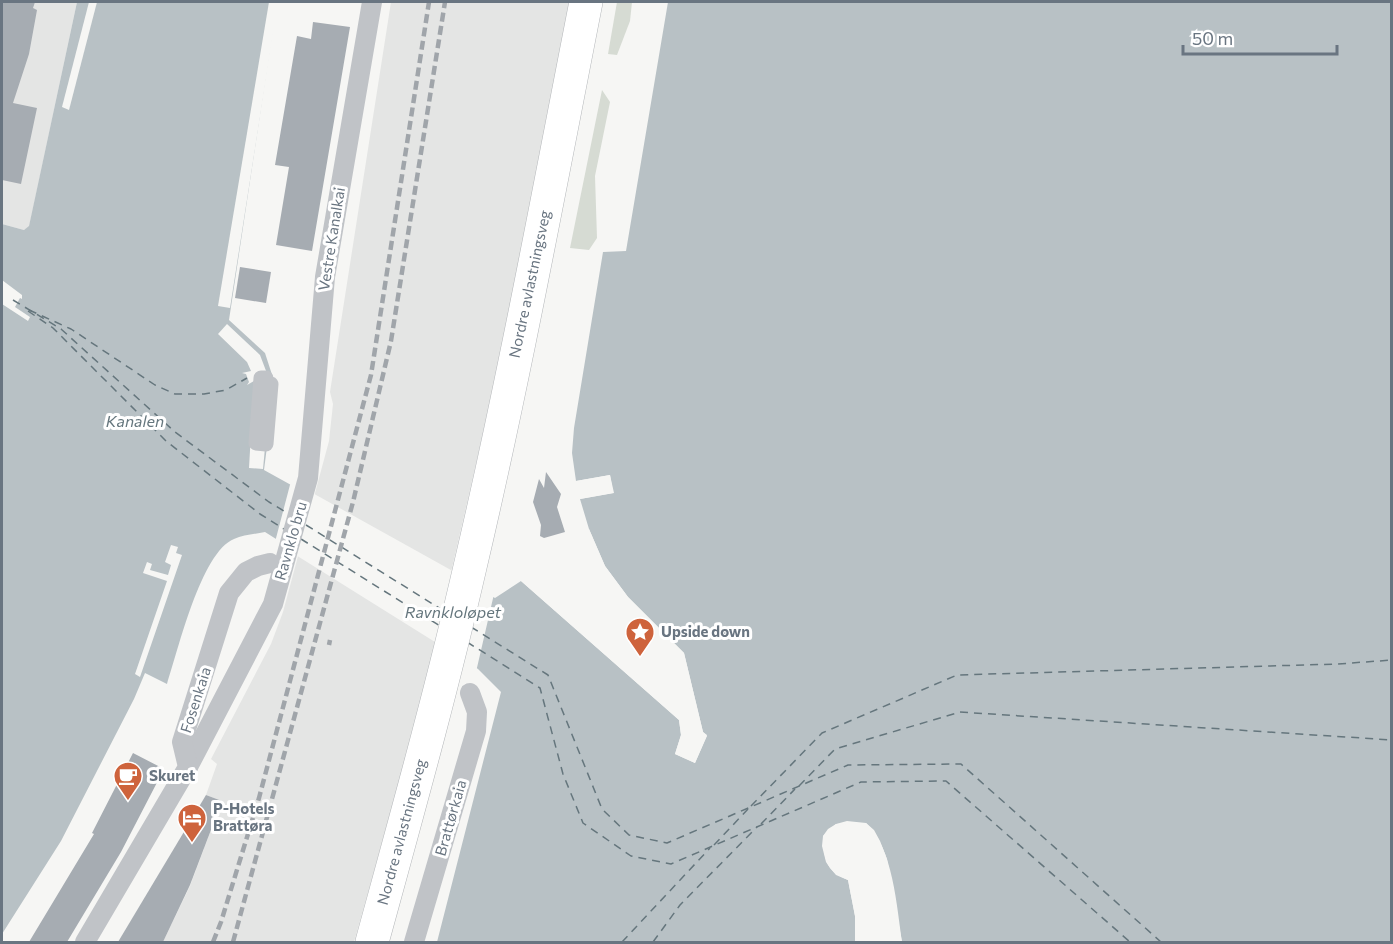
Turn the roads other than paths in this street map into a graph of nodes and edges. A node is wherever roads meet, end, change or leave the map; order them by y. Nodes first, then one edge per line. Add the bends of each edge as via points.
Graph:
1 (372, 2) edge
2 (586, 2) edge
3 (261, 378) joint
4 (308, 478) joint
5 (270, 563) dead end
6 (471, 693) dead end
7 (188, 767) junction
8 (86, 942) edge
9 (372, 942) edge
10 (414, 942) edge

1 - 4 street, Vestre Kanalkai via 325,277
2 - 9 highway, Nordre avlastningsveg via 471,566
3 - 3 street via 256,443 266,444 271,384 267,383 262,438 266,378
4 - 7 street, Ravnklo bru via 273,604
5 - 7 street, Fosenkaia via 246,572 229,593 182,742
6 - 10 street, Brattørkaia via 477,712 476,731
7 - 8 street

